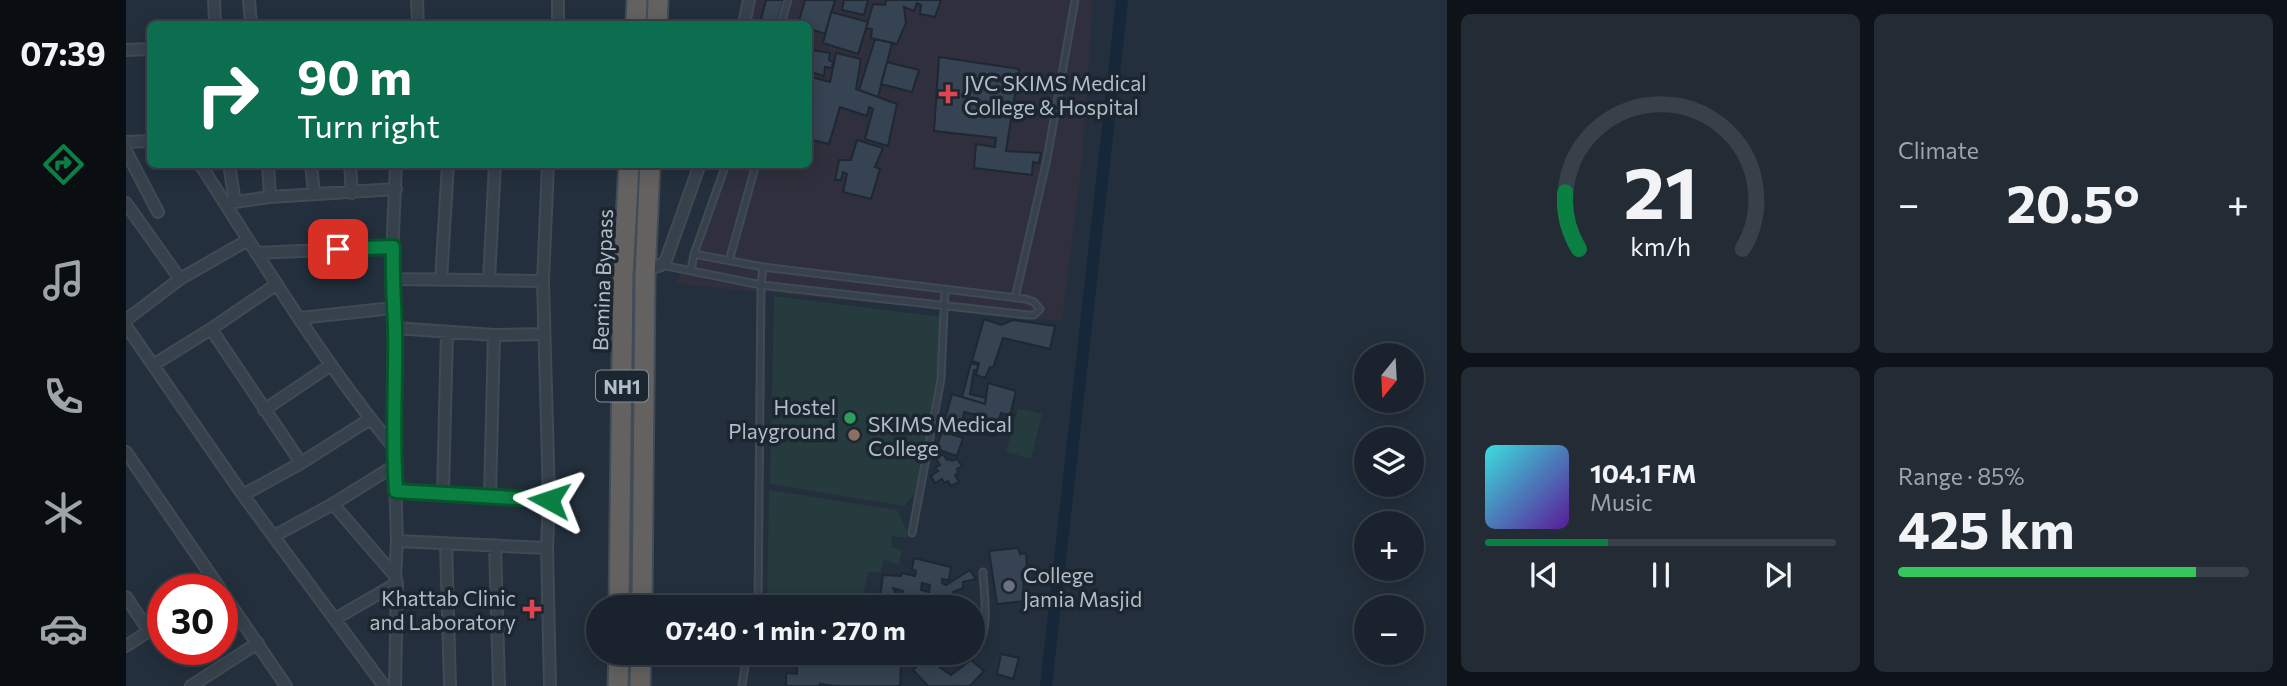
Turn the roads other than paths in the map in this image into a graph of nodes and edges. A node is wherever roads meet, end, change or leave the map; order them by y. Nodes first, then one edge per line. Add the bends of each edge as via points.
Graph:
1 (214, 0) edge
2 (249, 0) edge
3 (417, 0) edge
4 (558, 0) edge
5 (637, 0) edge
6 (658, 0) edge
7 (748, 0) edge
8 (788, 0) edge
9 (1075, 0) edge
10 (215, 21) edge
11 (251, 21) edge
12 (418, 21) edge
13 (558, 21) edge
14 (636, 21) edge
15 (657, 21) edge
16 (744, 21) edge
17 (782, 21) edge
18 (147, 49) edge
19 (126, 50) edge
20 (147, 141) edge
21 (126, 142) edge
22 (126, 151) edge
23 (203, 168) edge
24 (229, 168) edge
25 (268, 168) edge
26 (312, 168) edge
27 (350, 168) edge
28 (396, 168) edge
29 (448, 168) edge
30 (495, 168) edge
31 (548, 168) edge
32 (629, 168) edge
33 (650, 168) edge
34 (699, 168) edge
35 (725, 168) edge
36 (755, 168) edge
37 (396, 189) junction
38 (352, 193) junction
39 (314, 194) junction
40 (270, 197) junction
41 (230, 202) junction
42 (126, 203) edge
43 (158, 212) dead end
44 (248, 240) junction
45 (393, 247) junction
46 (256, 253) junction
47 (694, 254) junction
48 (729, 261) junction
49 (653, 267) junction
50 (763, 268) junction
51 (691, 271) junction
52 (180, 279) junction
53 (391, 279) junction
54 (441, 280) junction
55 (489, 280) junction
56 (543, 281) junction
57 (277, 284) junction
58 (761, 285) junction
59 (945, 289) junction
60 (1016, 298) junction
61 (944, 304) junction
62 (393, 308) junction
63 (300, 318) junction
64 (126, 320) edge
65 (126, 326) edge
66 (395, 328) junction
67 (211, 329) junction
68 (447, 332) junction
69 (544, 334) junction
70 (494, 335) junction
71 (153, 365) junction
72 (331, 365) junction
73 (264, 410) junction
74 (370, 419) junction
75 (395, 449) junction
76 (126, 452) edge
77 (302, 463) junction
78 (394, 466) junction
79 (396, 491) junction
80 (443, 493) junction
81 (243, 495) junction
82 (490, 495) junction
83 (549, 500) junction
84 (333, 504) junction
85 (912, 533) dead end
86 (274, 536) junction
87 (397, 541) junction
88 (446, 543) junction
89 (495, 545) junction
90 (547, 548) junction
91 (983, 572) dead end
92 (209, 574) edge
93 (396, 580) junction
94 (619, 595) edge
95 (642, 595) edge
96 (758, 595) edge
97 (983, 595) edge
98 (126, 597) edge
99 (238, 615) edge
100 (335, 620) junction
101 (147, 628) edge
102 (147, 632) edge
103 (258, 643) junction
104 (126, 646) edge
105 (619, 665) edge
106 (641, 665) edge
107 (745, 665) edge
108 (191, 686) edge
109 (286, 686) edge
110 (384, 686) edge
111 (395, 686) edge
112 (450, 686) edge
113 (499, 686) edge
114 (550, 686) edge
115 (618, 686) edge
116 (640, 686) edge
117 (742, 686) edge

1 - 10 street
2 - 11 street
3 - 12 street
4 - 13 street
5 - 14 highway
6 - 15 highway
7 - 16 street
8 - 17 lane
9 - 60 lane
18 - 19 street
20 - 21 street
22 - 43 street
23 - 41 street
24 - 41 street
25 - 40 street
26 - 39 street
27 - 38 street
28 - 37 street
29 - 54 street
30 - 55 street
31 - 56 street
32 - 94 highway, Bemina Bypass / NH1
33 - 49 highway, Bemina Bypass / NH1
34 - 49 street via 666,260
35 - 47 lane
36 - 48 lane
37 - 38 street
37 - 45 street
38 - 39 street
39 - 40 street
40 - 41 street
41 - 44 street
42 - 52 street
44 - 46 street
44 - 52 street
45 - 46 street
45 - 53 street
46 - 57 street
47 - 48 lane
47 - 51 lane
48 - 50 lane
49 - 51 lane
49 - 95 highway, Bemina Bypass / NH1
50 - 58 lane
50 - 59 lane
51 - 58 lane
52 - 64 street
53 - 54 street
53 - 62 street
54 - 55 street
55 - 56 street
56 - 69 street
57 - 63 street
57 - 67 street
58 - 61 lane
58 - 96 lane
59 - 60 lane
59 - 61 lane
60 - 61 lane via 1039,305 1038,313
61 - 85 lane via 941,379
62 - 63 street
62 - 66 street
63 - 72 street
65 - 71 street
66 - 68 street
66 - 75 street
67 - 71 street
67 - 73 street
68 - 70 street
68 - 80 street
69 - 70 street
69 - 83 street
70 - 82 street
71 - 81 street
72 - 73 street
72 - 74 street
73 - 77 street
74 - 75 street
74 - 77 street
75 - 78 street
76 - 92 street
77 - 81 street
78 - 79 street
78 - 84 street
79 - 80 street
79 - 87 street
80 - 82 street
81 - 86 street
82 - 83 street
83 - 90 street
84 - 86 street
84 - 93 street
86 - 100 street
87 - 88 street
87 - 93 street
88 - 89 street
88 - 112 street
89 - 90 street
89 - 113 street
90 - 114 street
91 - 97 lane
93 - 100 street
93 - 111 street
98 - 101 street
99 - 103 street
100 - 110 street
102 - 104 street
103 - 108 street
103 - 109 street
105 - 115 highway
106 - 116 highway
107 - 117 lane

